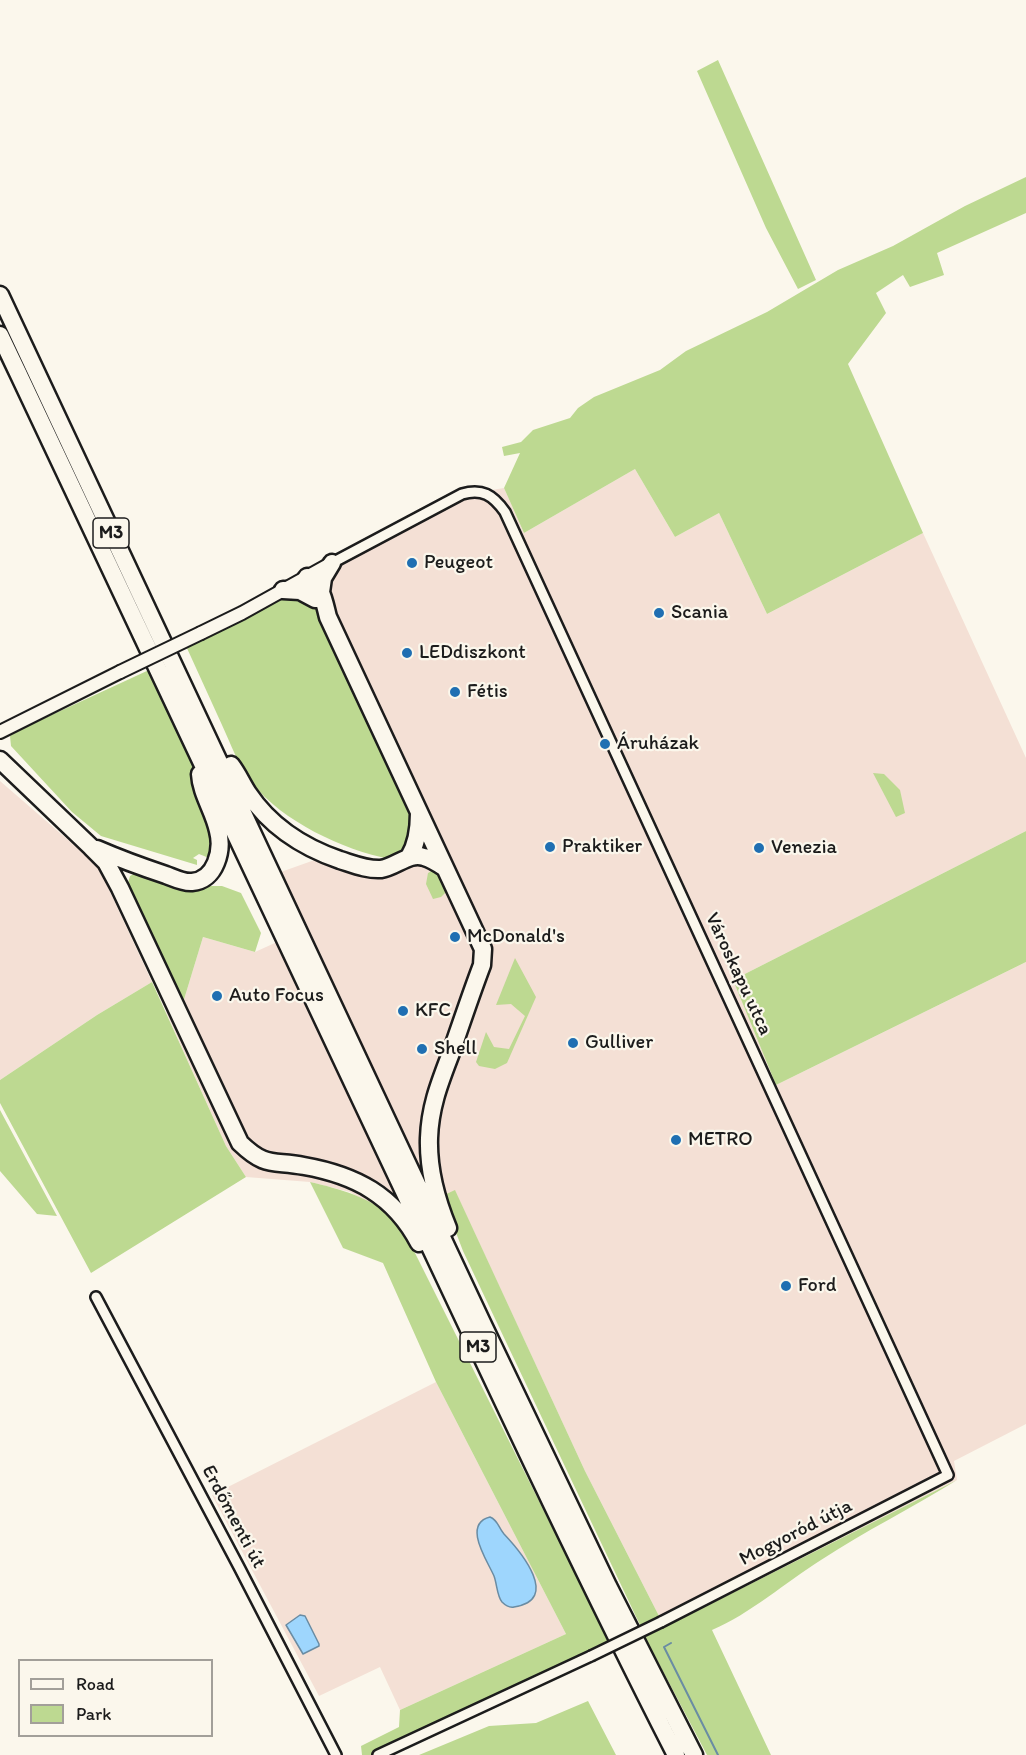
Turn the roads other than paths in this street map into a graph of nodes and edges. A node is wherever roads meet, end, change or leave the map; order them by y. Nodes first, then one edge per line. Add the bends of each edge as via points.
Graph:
1 (0, 285) edge
2 (0, 295) edge
3 (12, 321) junction
4 (0, 335) edge
5 (332, 562) junction
6 (307, 577) junction
7 (284, 590) junction
8 (318, 595) junction
9 (0, 732) edge
10 (204, 748) junction
11 (0, 760) edge
12 (419, 812) junction
13 (434, 843) junction
14 (91, 847) junction
15 (414, 855) junction
16 (114, 856) junction
17 (141, 867) junction
18 (445, 868) junction
19 (121, 884) junction
20 (96, 1297) dead end
21 (467, 1324) junction
22 (484, 1327) junction
23 (948, 1475) joint
24 (336, 1755) edge
25 (378, 1755) edge
26 (676, 1755) edge
27 (694, 1755) edge

1 - 3 highway
2 - 3 highway, M3
3 - 10 highway, M3
4 - 10 highway, M3
5 - 6 street
5 - 8 highway
5 - 23 street, Városkapu utca via 462,494 488,494 509,518
6 - 7 street
6 - 8 highway via 307,584
7 - 8 highway
7 - 9 street, bridge
8 - 12 highway
10 - 15 highway via 230,763 265,815 303,845 371,868 391,866
10 - 17 highway via 200,779 219,832 218,860 209,874 191,883
10 - 21 highway, M3
10 - 22 highway, M3
11 - 14 highway
12 - 13 highway
12 - 15 highway
13 - 15 highway via 427,843
13 - 18 highway
14 - 16 highway
14 - 19 highway
15 - 18 highway
16 - 17 highway
16 - 19 highway
17 - 19 highway via 129,871
18 - 22 highway via 484,953 434,1100 429,1131 431,1173
19 - 21 highway via 240,1143 261,1160 325,1170 383,1196 413,1232 448,1302
20 - 24 street, Erdőmenti út
21 - 26 highway, M3
22 - 27 highway, M3
23 - 25 street, Mogyoród útja, bridge via 661,1622

